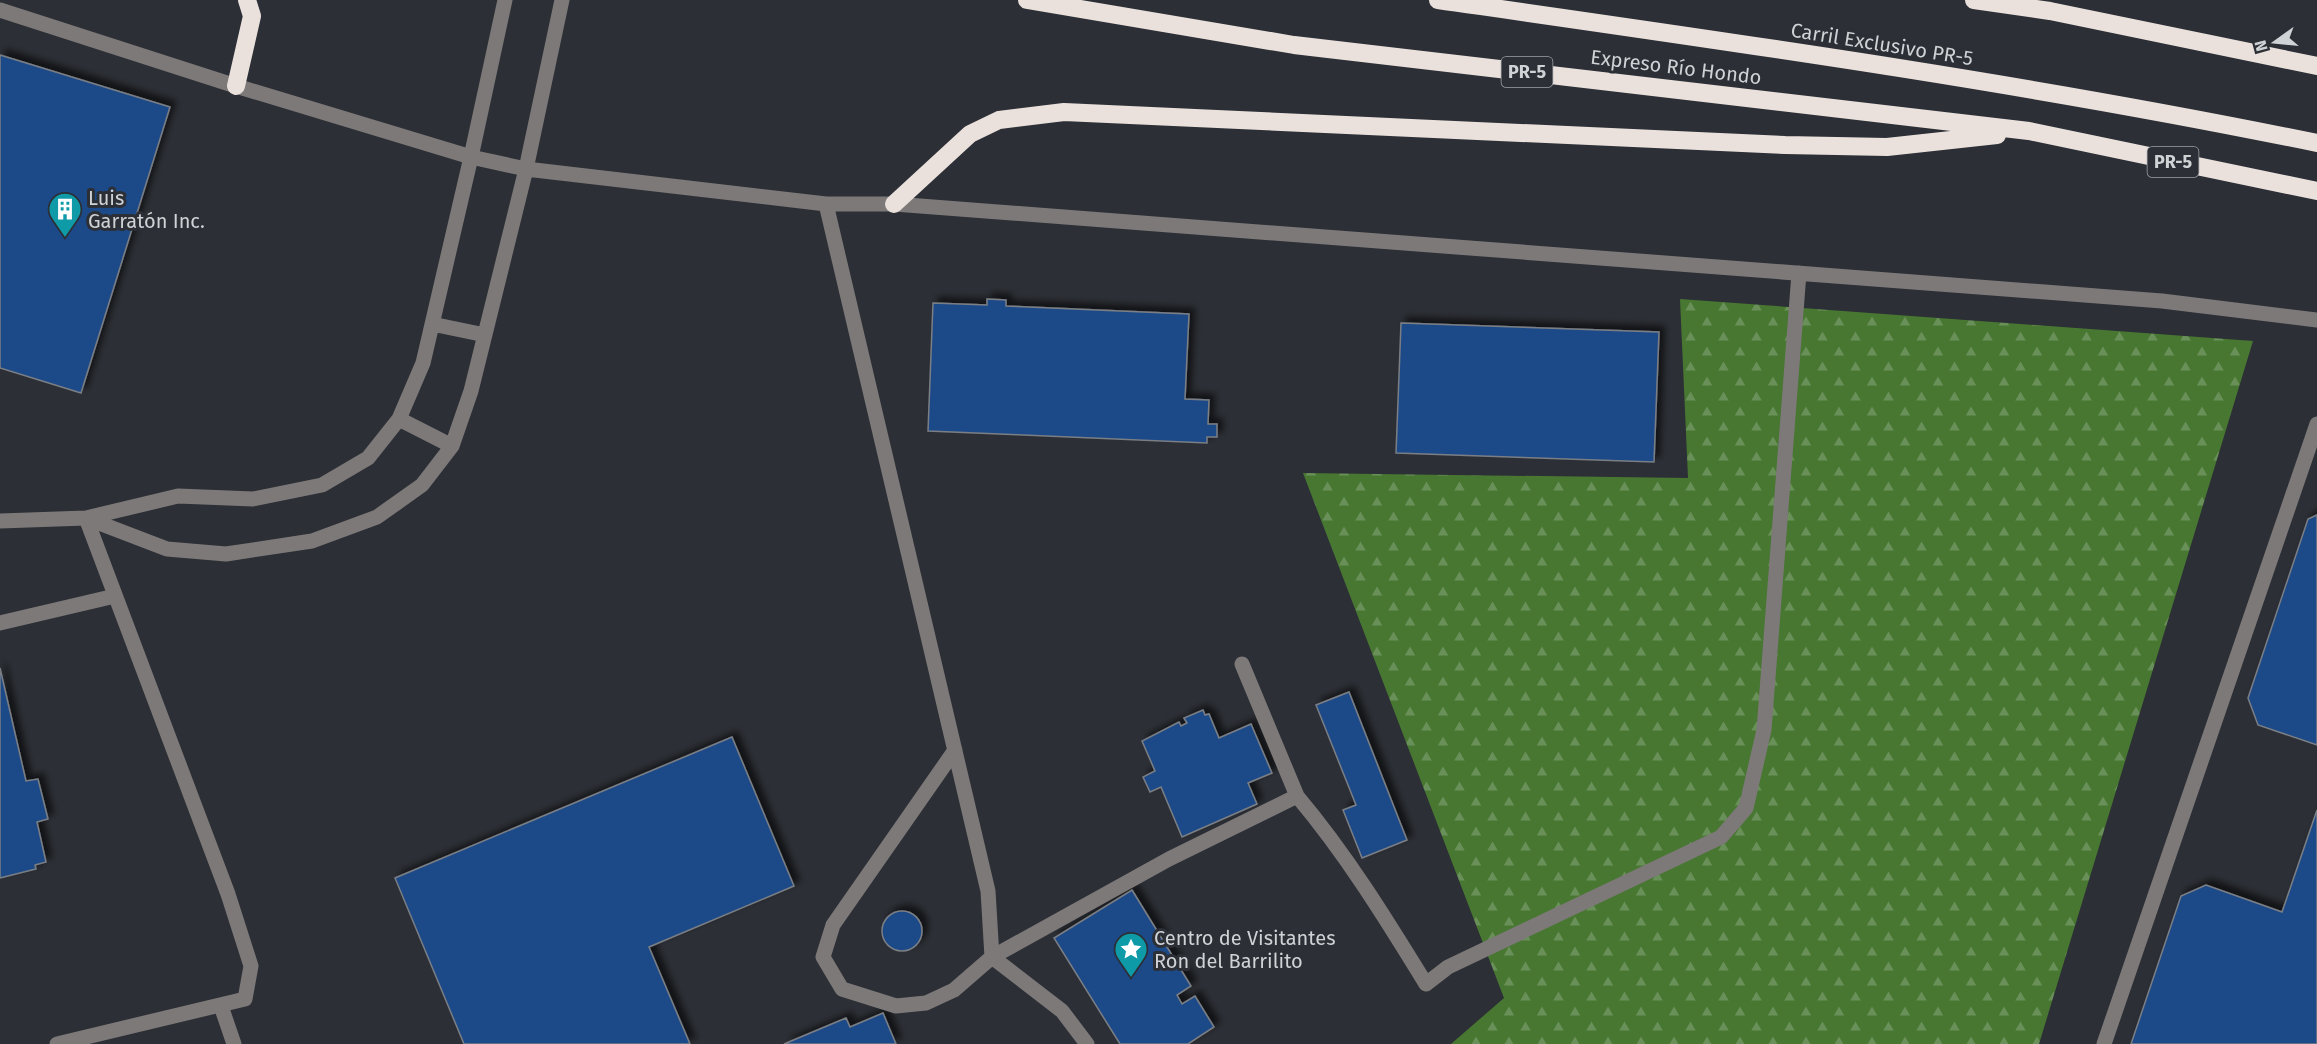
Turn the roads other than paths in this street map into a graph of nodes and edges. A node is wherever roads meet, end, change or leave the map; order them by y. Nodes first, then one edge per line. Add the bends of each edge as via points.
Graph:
1 (248, 0) edge
2 (505, 0) edge
3 (562, 0) edge
4 (1027, 0) edge
5 (1438, 0) edge
6 (1974, 0) edge
7 (2063, 0) edge
8 (0, 10) edge
9 (2116, 25) junction
10 (2317, 66) edge
11 (236, 86) junction
12 (2029, 131) junction
13 (2317, 143) edge
14 (471, 157) junction
15 (526, 169) junction
16 (2317, 191) edge
17 (826, 204) junction
18 (894, 204) junction
19 (1799, 273) junction
20 (2317, 320) edge
21 (432, 324) junction
22 (485, 335) junction
23 (399, 419) junction
24 (2317, 424) edge
25 (452, 446) junction
26 (86, 519) junction
27 (0, 521) edge
28 (115, 596) junction
29 (0, 622) edge
30 (1242, 664) dead end
31 (955, 750) junction
32 (1298, 796) junction
33 (992, 957) junction
34 (221, 1006) junction
35 (57, 1044) edge
36 (234, 1044) edge
37 (1087, 1044) edge
38 (2104, 1044) edge

1 - 11 highway via 252,16
2 - 14 street
3 - 15 street
4 - 12 highway, Expreso Río Hondo / PR-5 via 1294,45
5 - 13 highway, Carril Exclusivo PR-5 via 2047,92
6 - 9 highway
7 - 9 highway
8 - 11 street
9 - 10 highway
11 - 14 street
12 - 16 highway, Expreso Río Hondo / PR-5
12 - 18 highway via 1887,147 1773,145 1064,112 999,120 970,134
14 - 15 street
14 - 21 street
15 - 17 street
15 - 22 street
17 - 18 street
17 - 31 street
18 - 19 street
19 - 20 street via 2162,301
19 - 32 street via 1764,730 1746,808 1721,837 1448,967 1426,984 1364,885
21 - 22 street
21 - 23 street via 423,363
22 - 25 street
23 - 25 street
23 - 26 street via 368,458 322,485 253,499 178,496
24 - 38 street
25 - 26 street via 422,485 377,517 312,541 226,554 167,549
26 - 27 street
26 - 28 street
28 - 29 street
28 - 34 street via 228,894 251,966 245,999
30 - 32 street
31 - 33 street via 988,891
31 - 33 street via 833,925 823,957 842,989 896,1006 926,1003 954,990
32 - 33 street via 1169,859
33 - 37 street via 1062,1011
34 - 35 street
34 - 36 street

